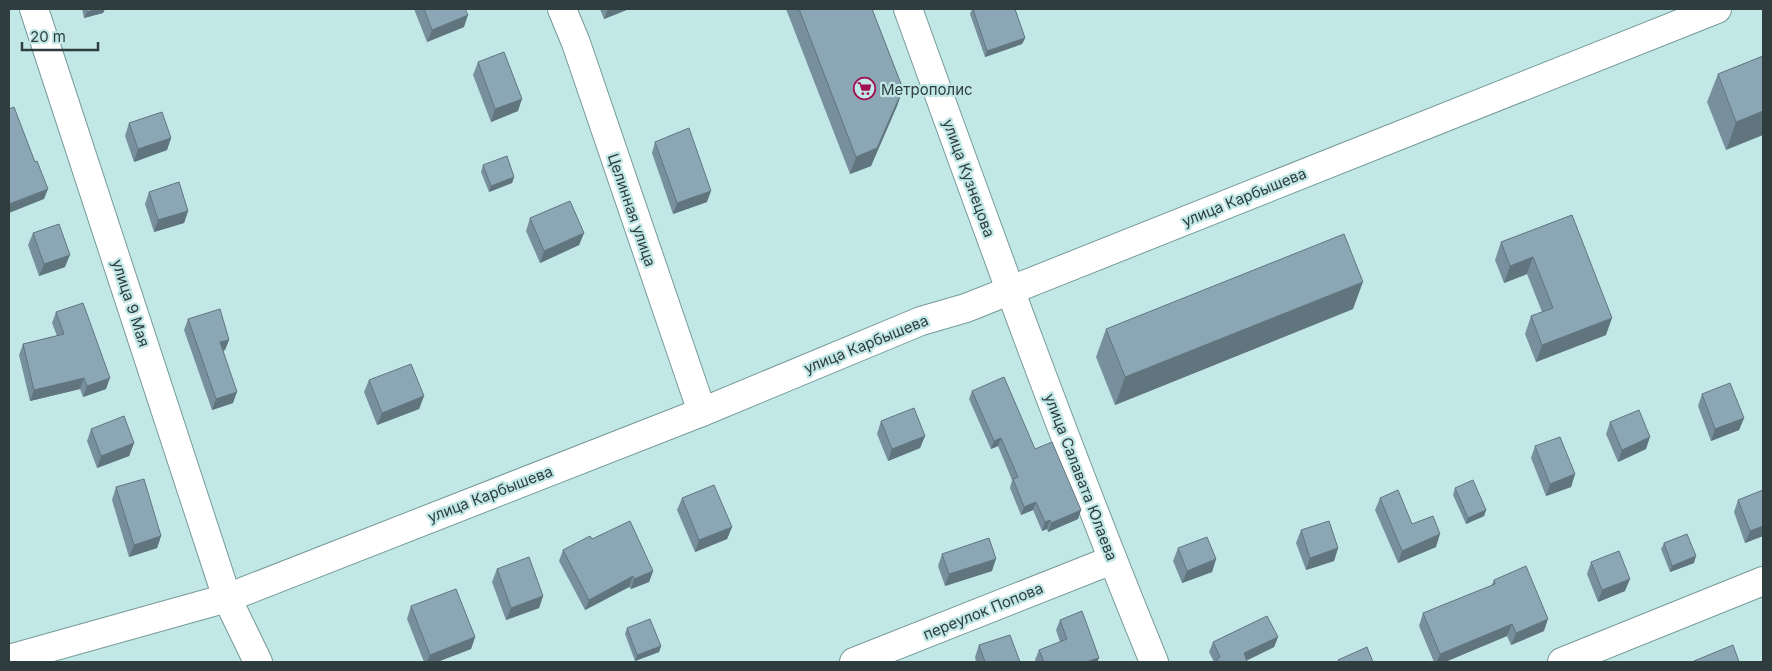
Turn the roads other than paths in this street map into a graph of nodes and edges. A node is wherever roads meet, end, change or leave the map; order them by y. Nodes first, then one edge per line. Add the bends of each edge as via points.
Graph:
1 (34, 9) edge
2 (562, 9) edge
3 (908, 9) edge
4 (1717, 9) edge
5 (1010, 290) junction
6 (702, 412) junction
7 (1112, 560) junction
8 (1763, 581) edge
9 (227, 598) junction
10 (9, 659) edge
11 (258, 662) edge
12 (854, 662) edge
13 (1154, 662) edge
14 (1562, 662) edge

1 - 9 street, улица 9 Мая
2 - 6 street, Целинная улица
3 - 5 street, улица Кузнецова
4 - 5 street, улица Карбышева
5 - 6 street, улица Карбышева via 922,321
5 - 7 street, улица Салавата Юлаева
6 - 9 street, улица Карбышева
7 - 12 street, переулок Попова
7 - 13 street, улица Салавата Юлаева
8 - 14 street
9 - 10 street, улица Карбышева
9 - 11 street, улица 9 Мая

